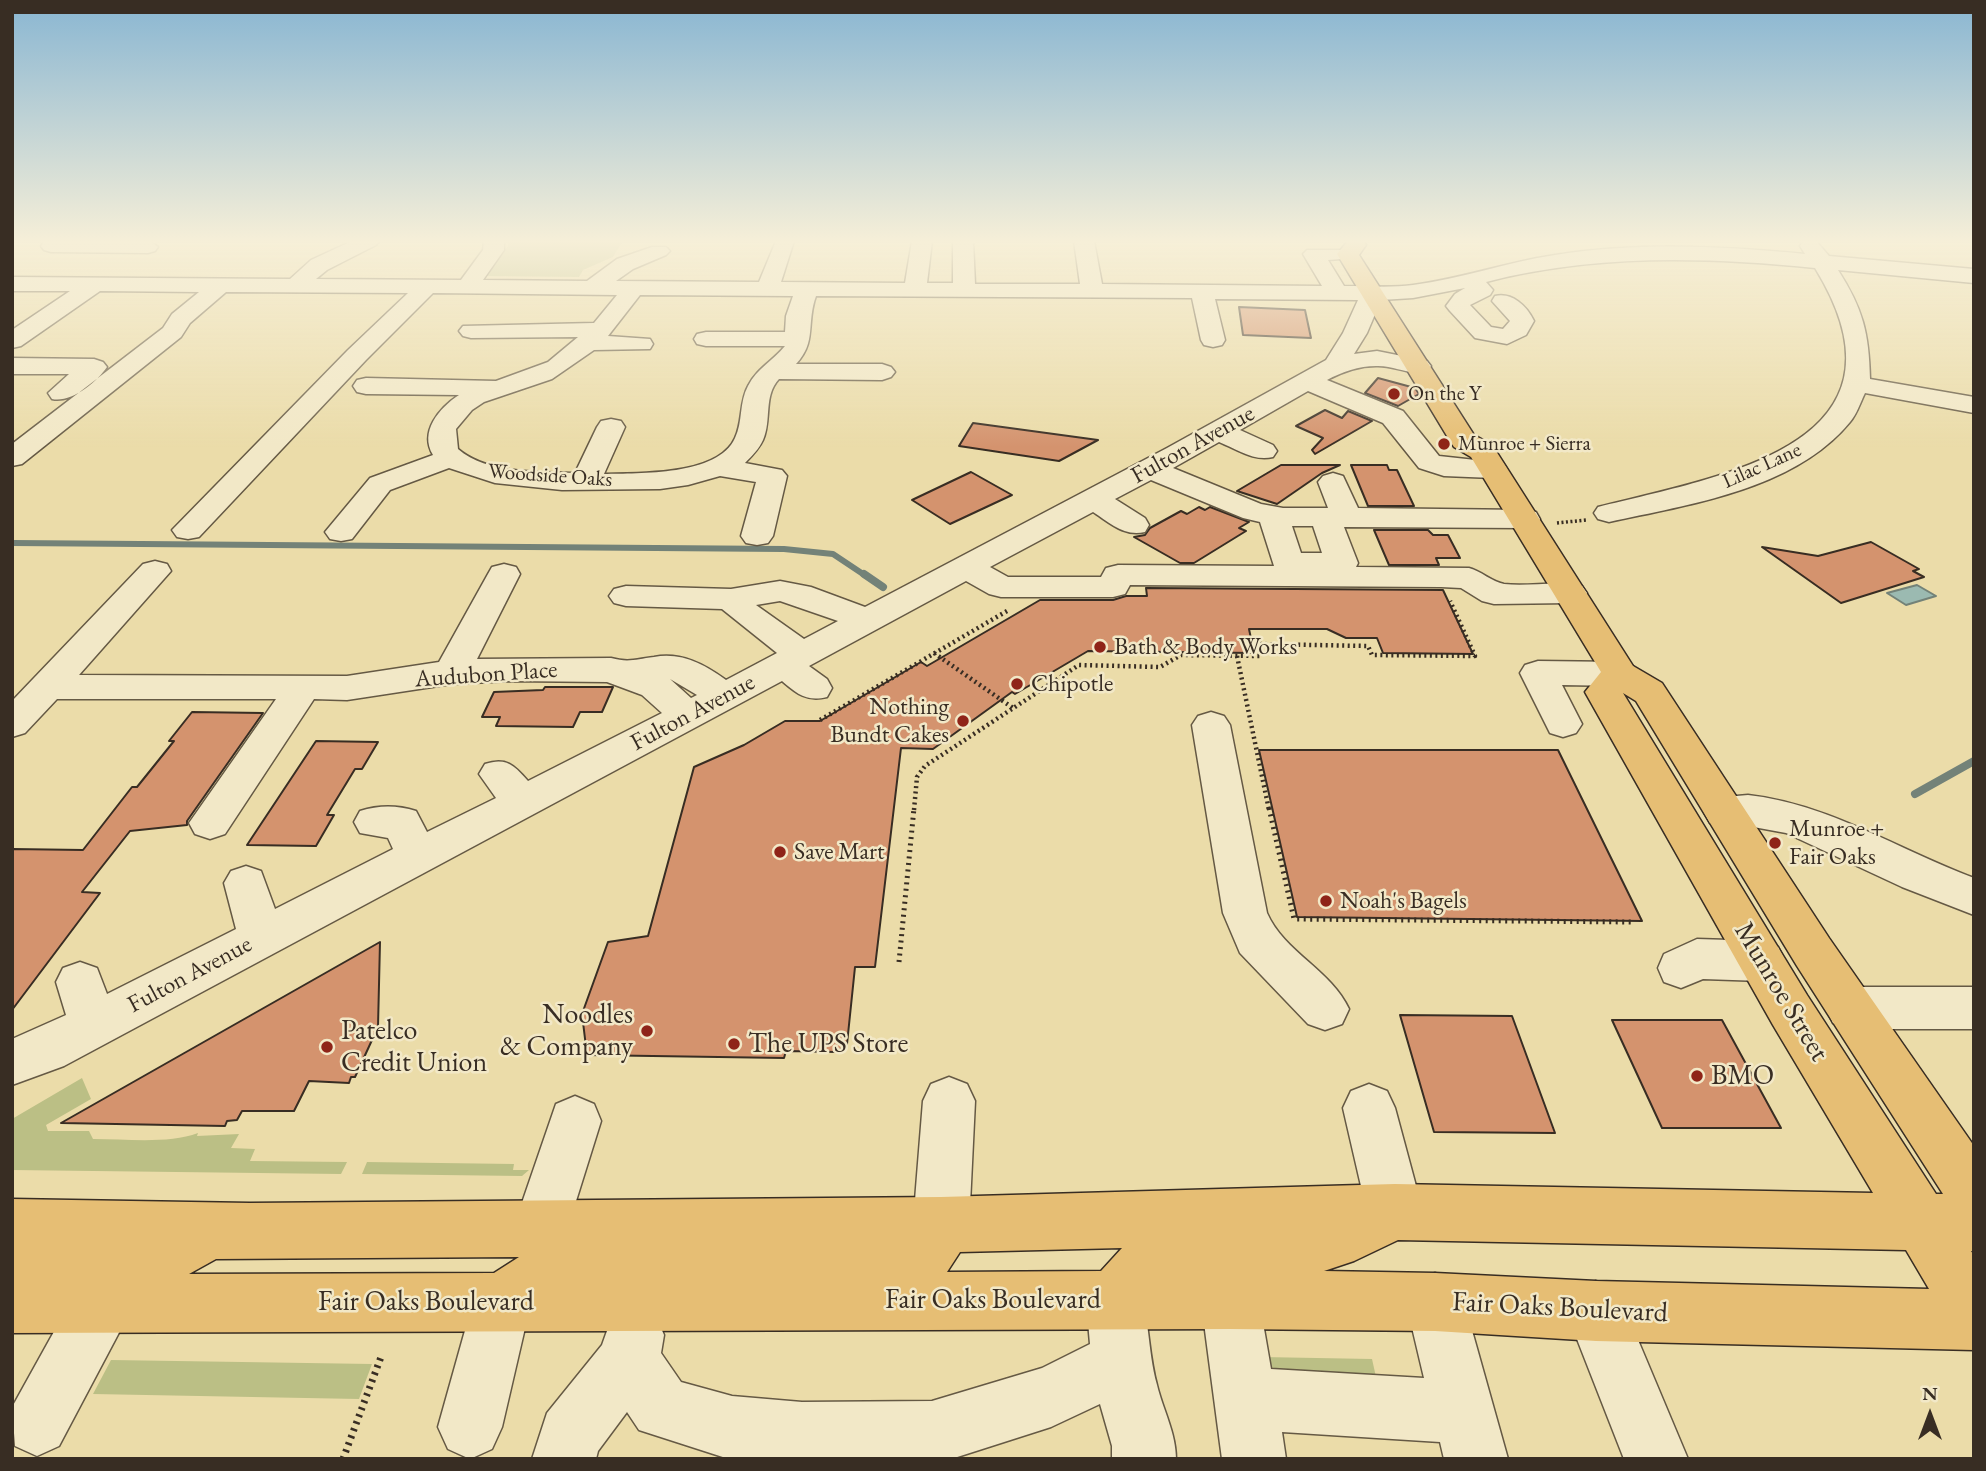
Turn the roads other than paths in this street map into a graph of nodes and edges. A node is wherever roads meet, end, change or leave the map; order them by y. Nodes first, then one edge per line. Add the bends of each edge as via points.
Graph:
1 (63, 310) edge
2 (191, 310) edge
3 (403, 310) edge
4 (618, 310) edge
5 (801, 310) edge
6 (1206, 310) edge
7 (1370, 310) edge
8 (1395, 310) edge
9 (1401, 310) edge
10 (1848, 310) edge
11 (471, 331) dead end
12 (592, 337) junction
13 (706, 339) dead end
14 (798, 339) junction
15 (1213, 340) dead end
16 (12, 341) edge
17 (641, 344) dead end
18 (12, 366) edge
19 (771, 371) junction
20 (882, 372) dead end
21 (1422, 373) junction
22 (1337, 375) junction
23 (1856, 384) junction
24 (366, 386) dead end
25 (496, 388) junction
26 (1974, 405) edge
27 (611, 427) dead end
28 (12, 430) edge
29 (1219, 431) junction
30 (1263, 451) dead end
31 (12, 458) edge
32 (452, 458) junction
33 (1487, 460) junction
34 (1429, 461) junction
35 (717, 467) junction
36 (1150, 469) junction
37 (586, 481) junction
38 (1333, 482) dead end
39 (1094, 499) junction
40 (1609, 513) road end
41 (1273, 515) junction
42 (1336, 518) junction
43 (1458, 519) junction
44 (1525, 519) junction
45 (1134, 526) dead end
46 (188, 530) dead end
47 (341, 532) dead end
48 (757, 536) dead end
49 (966, 567) junction
50 (155, 571) dead end
51 (504, 574) dead end
52 (1570, 593) junction
53 (626, 596) dead end
54 (731, 599) junction
55 (867, 620) junction
56 (452, 672) junction
57 (1620, 674) junction
58 (625, 675) junction
59 (805, 682) junction
60 (47, 687) junction
61 (303, 687) junction
62 (723, 697) junction
63 (688, 716) junction
64 (12, 724) edge
65 (1563, 724) dead end
66 (1211, 725) dead end
67 (1725, 812) junction
68 (375, 822) dead end
69 (210, 823) dead end
70 (430, 862) junction
71 (246, 883) dead end
72 (1974, 897) edge
73 (261, 938) junction
74 (1762, 961) junction
75 (1681, 968) dead end
76 (1850, 1008) junction
77 (1974, 1008) edge
78 (1325, 1009) dead end
79 (24, 1065) edge
80 (949, 1101) dead end
81 (1369, 1108) dead end
82 (575, 1121) dead end
83 (1974, 1194) edge
84 (1395, 1212) junction
85 (1948, 1222) edge
86 (941, 1226) junction
87 (541, 1229) junction
88 (14, 1234) edge
89 (1115, 1299) junction
90 (1230, 1300) junction
91 (502, 1302) junction
92 (1435, 1302) junction
93 (12, 1304) edge
94 (102, 1304) junction
95 (1596, 1311) junction
96 (1974, 1311) edge
97 (1974, 1320) edge
98 (635, 1330) junction
99 (1121, 1361) junction
100 (1245, 1399) junction
101 (37, 1424) dead end
102 (470, 1427) dead end
103 (1470, 1435) edge
104 (564, 1459) edge
105 (1144, 1459) edge
106 (1254, 1459) edge
107 (1656, 1459) edge

1 - 16 street
2 - 31 street via 173,332
3 - 46 street
4 - 12 street
5 - 14 street
6 - 15 street
7 - 22 street, Fulton Avenue
8 - 21 main road, Munroe Street
9 - 33 main road, Munroe Street via 1490,440
10 - 23 street, Lilac Lane via 1859,350
11 - 12 street
12 - 17 street
12 - 25 street via 544,374
13 - 14 street
14 - 19 street, Woodside Oaks via 791,353
18 - 28 street via 94,367
19 - 20 street
19 - 35 street, Woodside Oaks via 757,396 751,439
21 - 22 street
21 - 33 main road, Munroe Street via 1464,441
22 - 29 street, Fulton Avenue
22 - 34 street via 1393,416
23 - 26 street
23 - 40 street, Lilac Lane via 1828,430 1783,461 1714,488
24 - 25 street
25 - 32 street via 467,398 449,416 440,438
27 - 37 street
29 - 30 street
29 - 36 street, Fulton Avenue
32 - 37 street, Woodside Oaks via 486,473
32 - 47 street via 380,484
33 - 34 street via 1444,467
33 - 44 main road, Munroe Street
34 - 43 street
35 - 37 street, Woodside Oaks via 658,481
35 - 48 street via 772,476
36 - 39 street, Fulton Avenue
36 - 41 street via 1254,512
38 - 42 street
39 - 45 street
39 - 49 street, Fulton Avenue
41 - 42 street
41 - 42 street via 1288,563 1342,563
42 - 43 street
43 - 44 street
44 - 52 main road, Munroe Street
49 - 52 street via 1001,587 1113,587 1118,575 1428,577 1469,578 1494,594
49 - 55 street, Fulton Avenue
50 - 60 street
51 - 56 street
52 - 57 main road, Munroe Street
53 - 54 street
54 - 55 street via 780,591
54 - 59 street
55 - 59 street, Fulton Avenue
56 - 58 street, Audubon Place via 564,669 611,670
56 - 61 street, Audubon Place via 347,688
57 - 65 street via 1538,673
57 - 67 main road, Munroe Street via 1650,692
57 - 74 main road, Munroe Street via 1603,692
58 - 62 street, Audubon Place via 663,665 691,671
58 - 63 street, Audubon Place via 655,686
59 - 62 street, Fulton Avenue
60 - 61 street, Audubon Place
60 - 64 street
61 - 69 street
62 - 63 street, Fulton Avenue
63 - 70 street, Fulton Avenue via 632,759 510,788
66 - 78 street via 1245,913 1256,940
67 - 72 street via 1777,814 1797,820
67 - 76 main road, Munroe Street
68 - 70 street via 401,822
70 - 73 street, Fulton Avenue
71 - 73 street
73 - 79 street, Fulton Avenue via 86,1004
74 - 75 street via 1697,959
74 - 85 main road, Munroe Street
76 - 77 street
76 - 83 main road, Munroe Street
80 - 86 street
81 - 84 street
82 - 87 street
84 - 85 main road
84 - 86 main road
84 - 89 main road via 1335,1241 1295,1249 1167,1254 1141,1269
85 - 96 main road, Munroe Street
86 - 87 main road
86 - 91 main road via 923,1256 877,1265 547,1273
87 - 88 main road via 204,1231 174,1254 79,1263
89 - 90 main road, Fair Oaks Boulevard
89 - 98 main road, Fair Oaks Boulevard
89 - 99 street
90 - 92 main road, Fair Oaks Boulevard
90 - 100 street
91 - 94 main road, Fair Oaks Boulevard
91 - 98 main road, Fair Oaks Boulevard
91 - 102 street
92 - 95 main road, Fair Oaks Boulevard
92 - 103 street
93 - 94 main road, Fair Oaks Boulevard
94 - 101 street
95 - 97 main road, Fair Oaks Boulevard
95 - 107 street
98 - 99 street via 661,1408 732,1428 802,1434 932,1433 1051,1396
98 - 104 street via 570,1436
99 - 105 street
100 - 103 street
100 - 106 street

